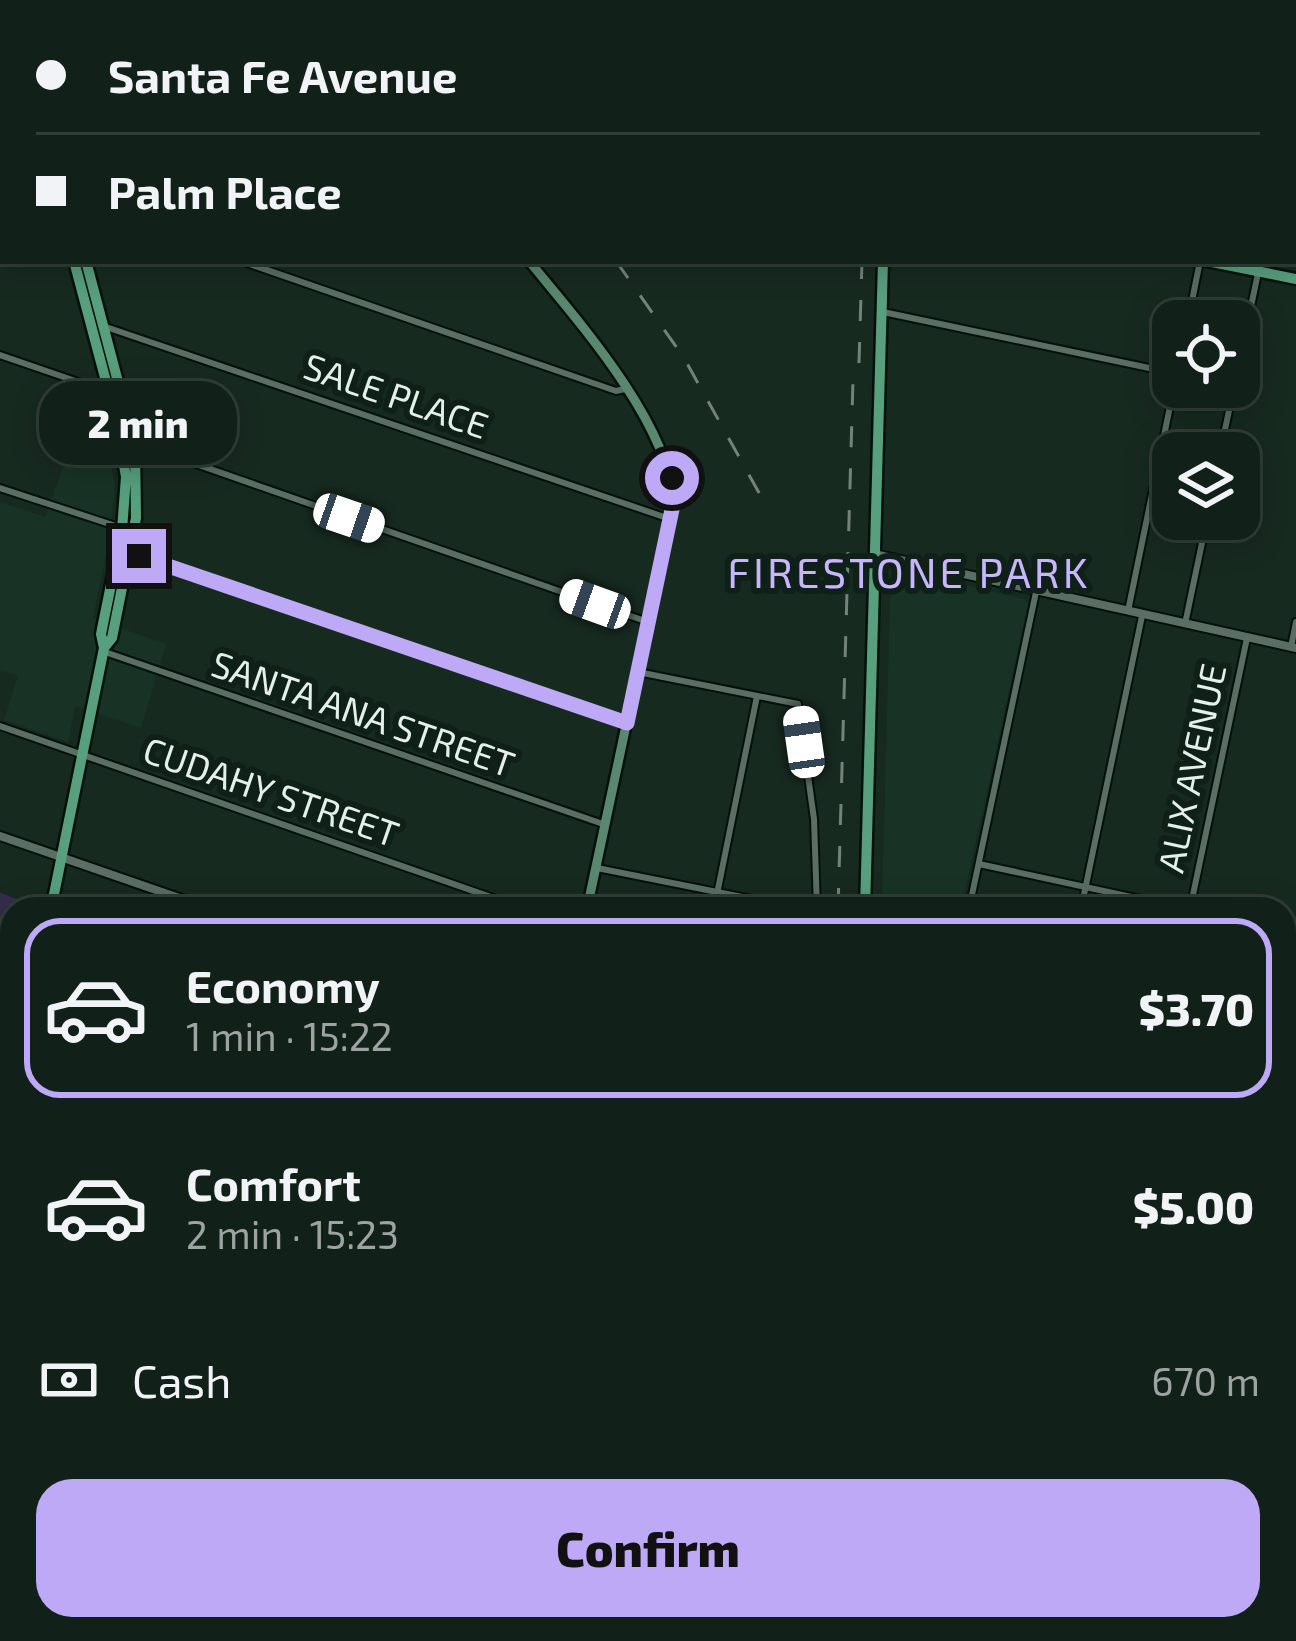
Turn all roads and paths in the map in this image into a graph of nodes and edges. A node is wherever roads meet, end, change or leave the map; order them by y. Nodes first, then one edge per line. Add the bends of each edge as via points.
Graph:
1 (75, 264) edge
2 (87, 264) edge
3 (250, 264) edge
4 (531, 264) edge
5 (883, 264) edge
6 (1202, 264) edge
7 (1251, 267) edge
8 (1296, 279) edge
9 (1193, 300) edge
10 (1247, 300) edge
11 (882, 312) junction
12 (104, 327) junction
13 (0, 355) edge
14 (1152, 369) edge
15 (108, 388) junction
16 (625, 389) junction
17 (1170, 408) edge
18 (135, 446) junction
19 (0, 488) edge
20 (670, 519) junction
21 (128, 531) junction
22 (1203, 540) edge
23 (124, 552) junction
24 (874, 554) junction
25 (1036, 592) junction
26 (1128, 611) junction
27 (1142, 616) junction
28 (649, 622) junction
29 (1296, 622) edge
30 (1185, 624) junction
31 (1247, 638) junction
32 (1293, 647) edge
33 (104, 650) junction
34 (638, 672) junction
35 (758, 696) junction
36 (627, 723) junction
37 (0, 727) edge
38 (81, 754) junction
39 (606, 825) junction
40 (0, 836) edge
41 (62, 858) junction
42 (978, 863) junction
43 (597, 868) junction
44 (1086, 886) junction
45 (718, 891) junction
46 (54, 897) edge
47 (176, 897) edge
48 (491, 897) edge
49 (590, 897) edge
50 (717, 897) edge
51 (746, 897) edge
52 (817, 897) edge
53 (865, 897) edge
54 (971, 897) edge
55 (1084, 897) edge
56 (1135, 897) edge
57 (1192, 897) edge

1 - 15 main road
2 - 12 main road
3 - 16 street
4 - 16 main road
5 - 11 main road
6 - 9 street
7 - 8 main road
7 - 10 street
11 - 14 street
11 - 24 main road
12 - 18 main road
12 - 20 street, SALE PLACE
13 - 15 street
15 - 21 main road
16 - 20 main road via 667,462
17 - 26 street
18 - 21 main road via 138,492
18 - 28 street
19 - 21 street
20 - 28 main road
21 - 23 main road
22 - 30 street
23 - 33 main road
23 - 36 street
24 - 25 street
24 - 53 main road
25 - 26 street
25 - 42 street
26 - 27 street
27 - 30 street
27 - 44 street
28 - 34 main road
29 - 32 street
30 - 31 street
31 - 32 street
31 - 57 street, ALIX AVENUE
33 - 38 main road
33 - 39 street, SANTA ANA STREET
34 - 35 street
34 - 36 main road
35 - 45 street
35 - 52 street via 798,704
36 - 39 main road
37 - 38 street, CUDAHY STREET
38 - 41 main road
38 - 48 street, CUDAHY STREET
39 - 43 main road
40 - 41 street
41 - 46 main road
41 - 47 street
42 - 44 street
42 - 54 street
43 - 45 street
43 - 49 main road
44 - 55 street
44 - 56 street
45 - 50 street
45 - 51 street

